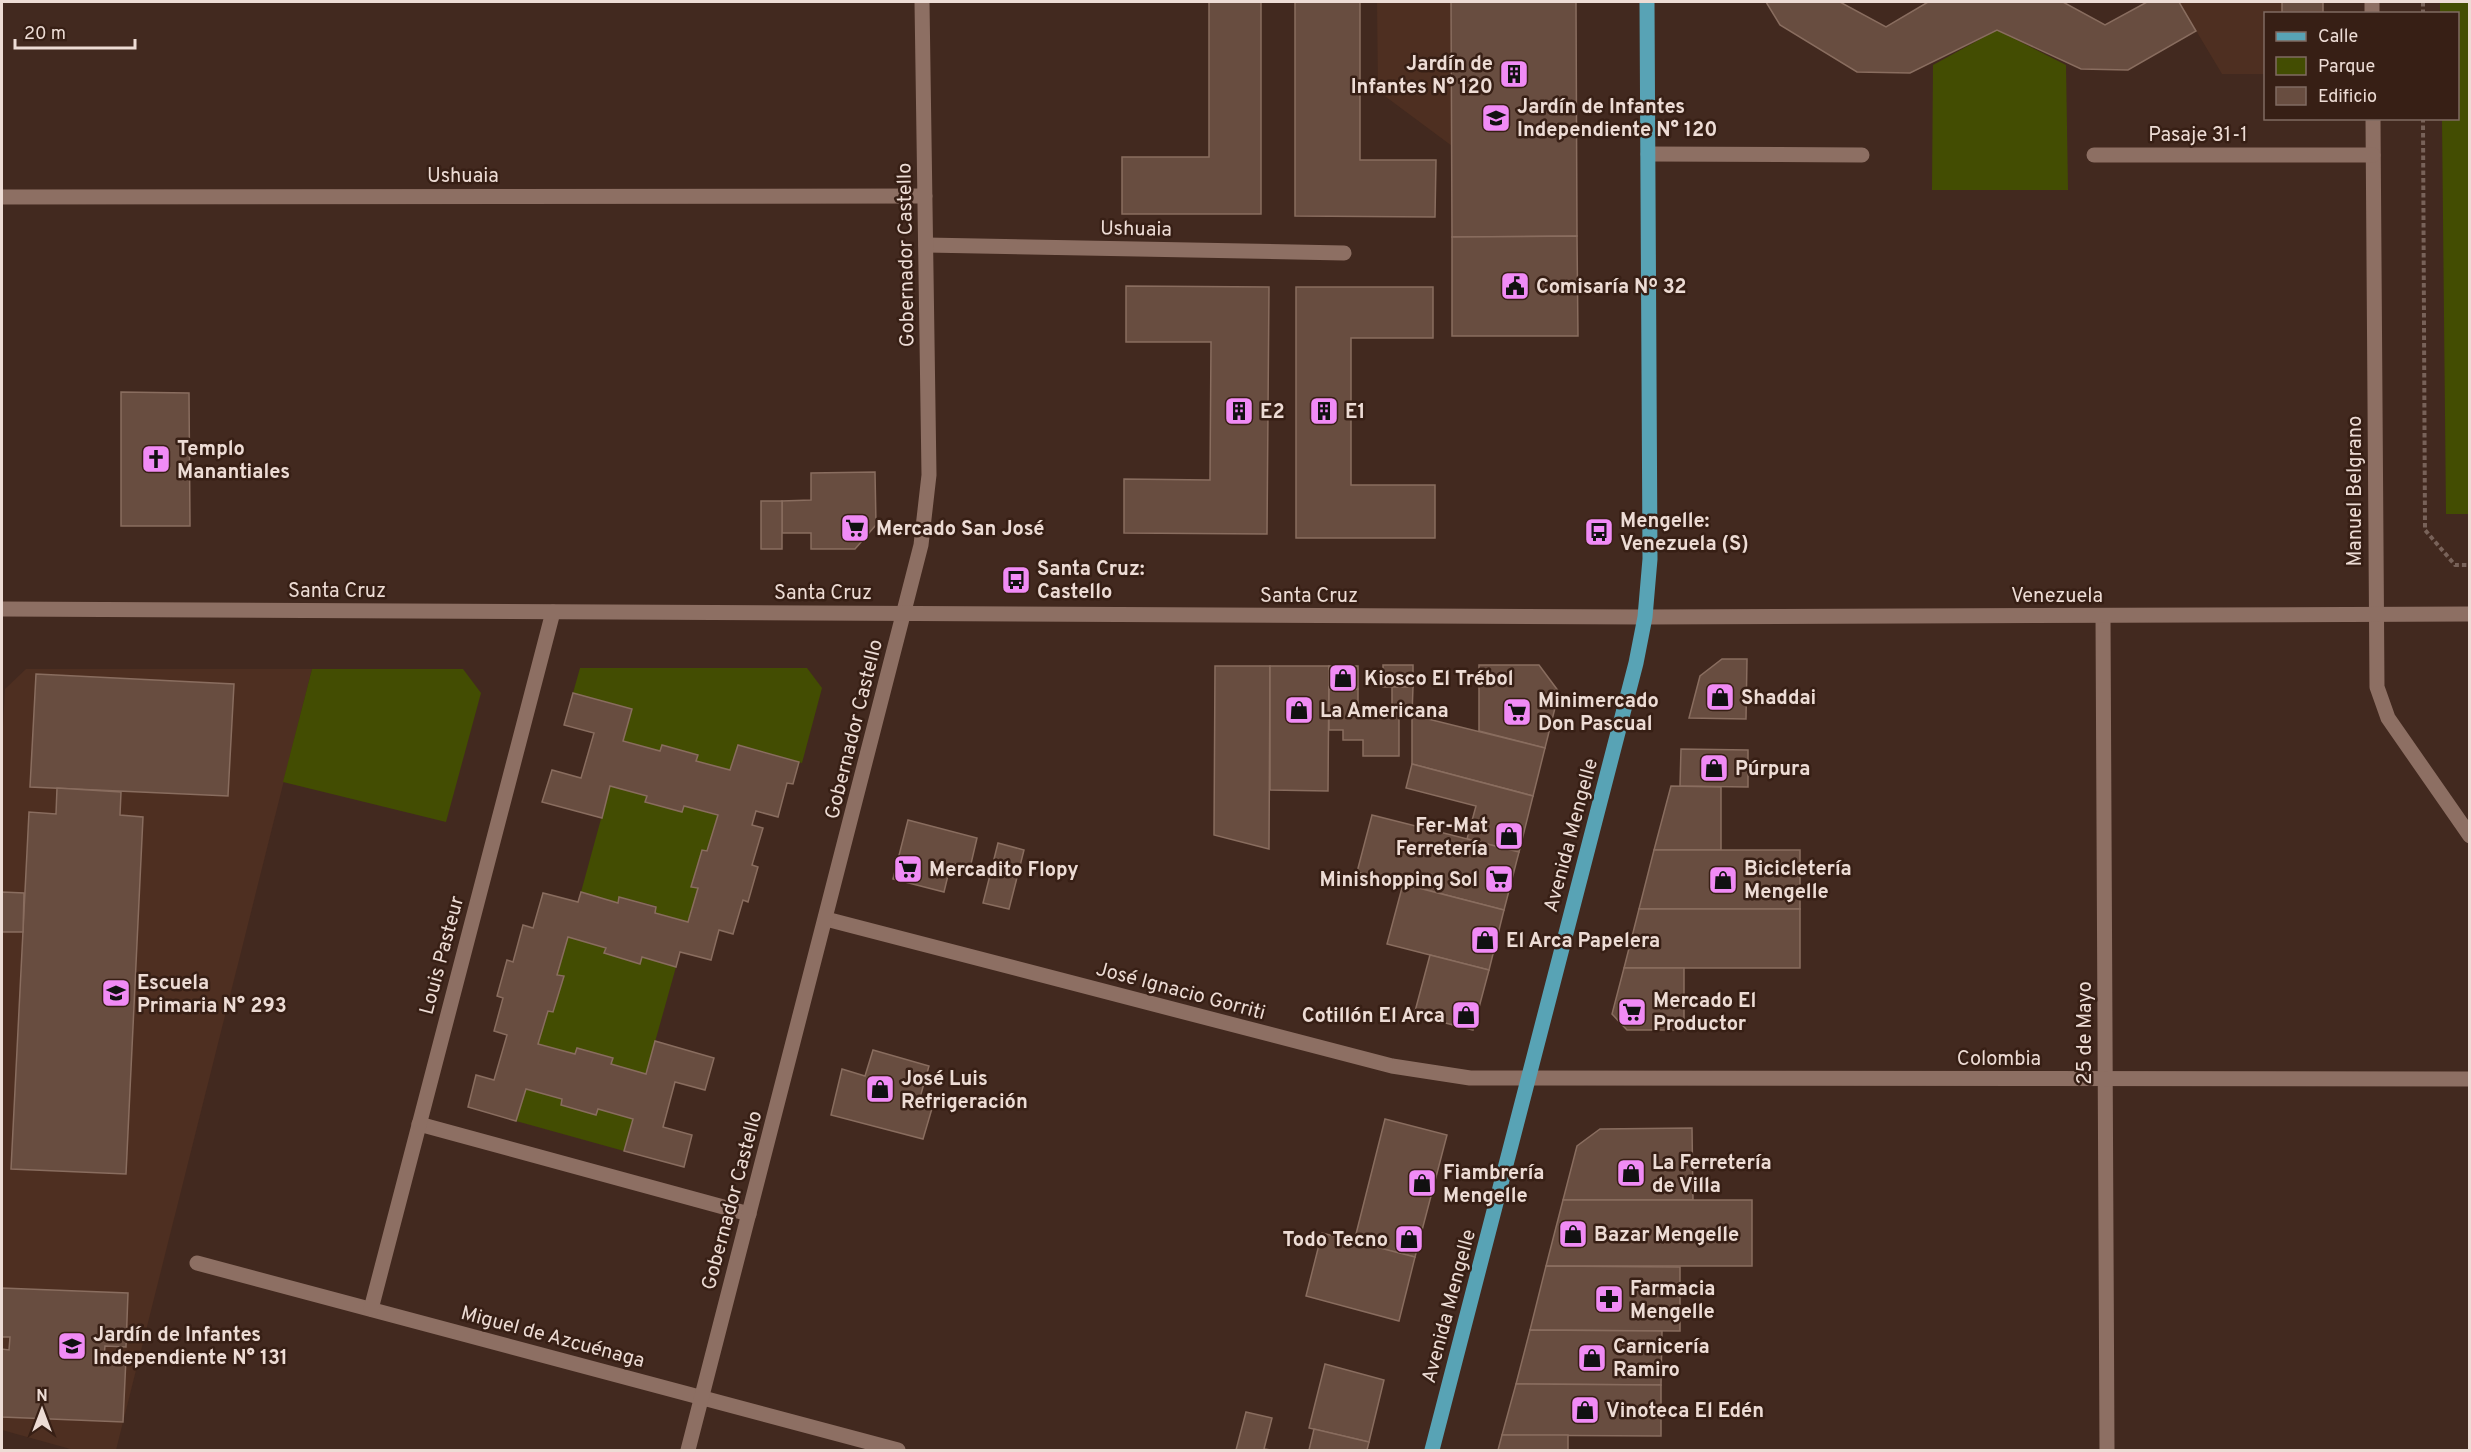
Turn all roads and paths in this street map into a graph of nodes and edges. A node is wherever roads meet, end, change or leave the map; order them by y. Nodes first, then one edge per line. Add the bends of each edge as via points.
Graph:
1 (922, 2) edge
2 (1647, 2) edge
3 (2373, 120) edge
4 (2423, 120) edge
5 (1647, 154) junction
6 (1862, 155) dead end
7 (2094, 155) dead end
8 (2373, 155) junction
9 (925, 195) junction
10 (2, 197) edge
11 (926, 245) junction
12 (1344, 253) dead end
13 (2469, 565) edge
14 (2, 609) edge
15 (553, 612) junction
16 (905, 614) junction
17 (2469, 614) edge
18 (2376, 615) junction
19 (2103, 616) junction
20 (1645, 618) junction
21 (2469, 836) edge
22 (826, 919) junction
23 (1528, 1079) junction
24 (2105, 1079) junction
25 (2469, 1079) edge
26 (419, 1125) junction
27 (749, 1214) junction
28 (197, 1263) dead end
29 (371, 1309) junction
30 (701, 1398) junction
31 (687, 1450) edge
32 (898, 1450) edge
33 (1432, 1450) edge
34 (2107, 1450) edge

1 - 9 street, Gobernador Castello
2 - 5 main road, Avenida Mengelle
3 - 8 street, Manuel Belgrano
4 - 13 path via 2425,530 2455,565
5 - 6 street
5 - 20 main road, Avenida Mengelle via 1650,559
7 - 8 street, Pasaje 31-1
8 - 18 street, Manuel Belgrano
9 - 10 street, Ushuaia
9 - 11 street, Gobernador Castello
11 - 12 street, Ushuaia
11 - 16 street, Gobernador Castello via 929,475 921,545
14 - 15 street, Santa Cruz
15 - 16 street, Santa Cruz
15 - 26 street, Louis Pasteur
16 - 20 street, Santa Cruz
16 - 22 street, Gobernador Castello
17 - 18 street, Venezuela
18 - 19 street, Venezuela
18 - 21 street, Manuel Belgrano via 2376,673 2381,703 2398,735
19 - 20 street, Venezuela
19 - 24 street, 25 de Mayo
20 - 23 main road, Avenida Mengelle
22 - 23 street, José Ignacio Gorriti via 1392,1066 1470,1078
22 - 27 street, Gobernador Castello
23 - 24 street, Colombia
23 - 33 main road, Avenida Mengelle
24 - 25 street, Colombia
24 - 34 street, 25 de Mayo
26 - 27 street
26 - 29 street, Louis Pasteur
27 - 30 street, Gobernador Castello
28 - 29 street, Miguel de Azcuénaga
29 - 30 street, Miguel de Azcuénaga
30 - 31 street, Gobernador Castello
30 - 32 street, Miguel de Azcuénaga

